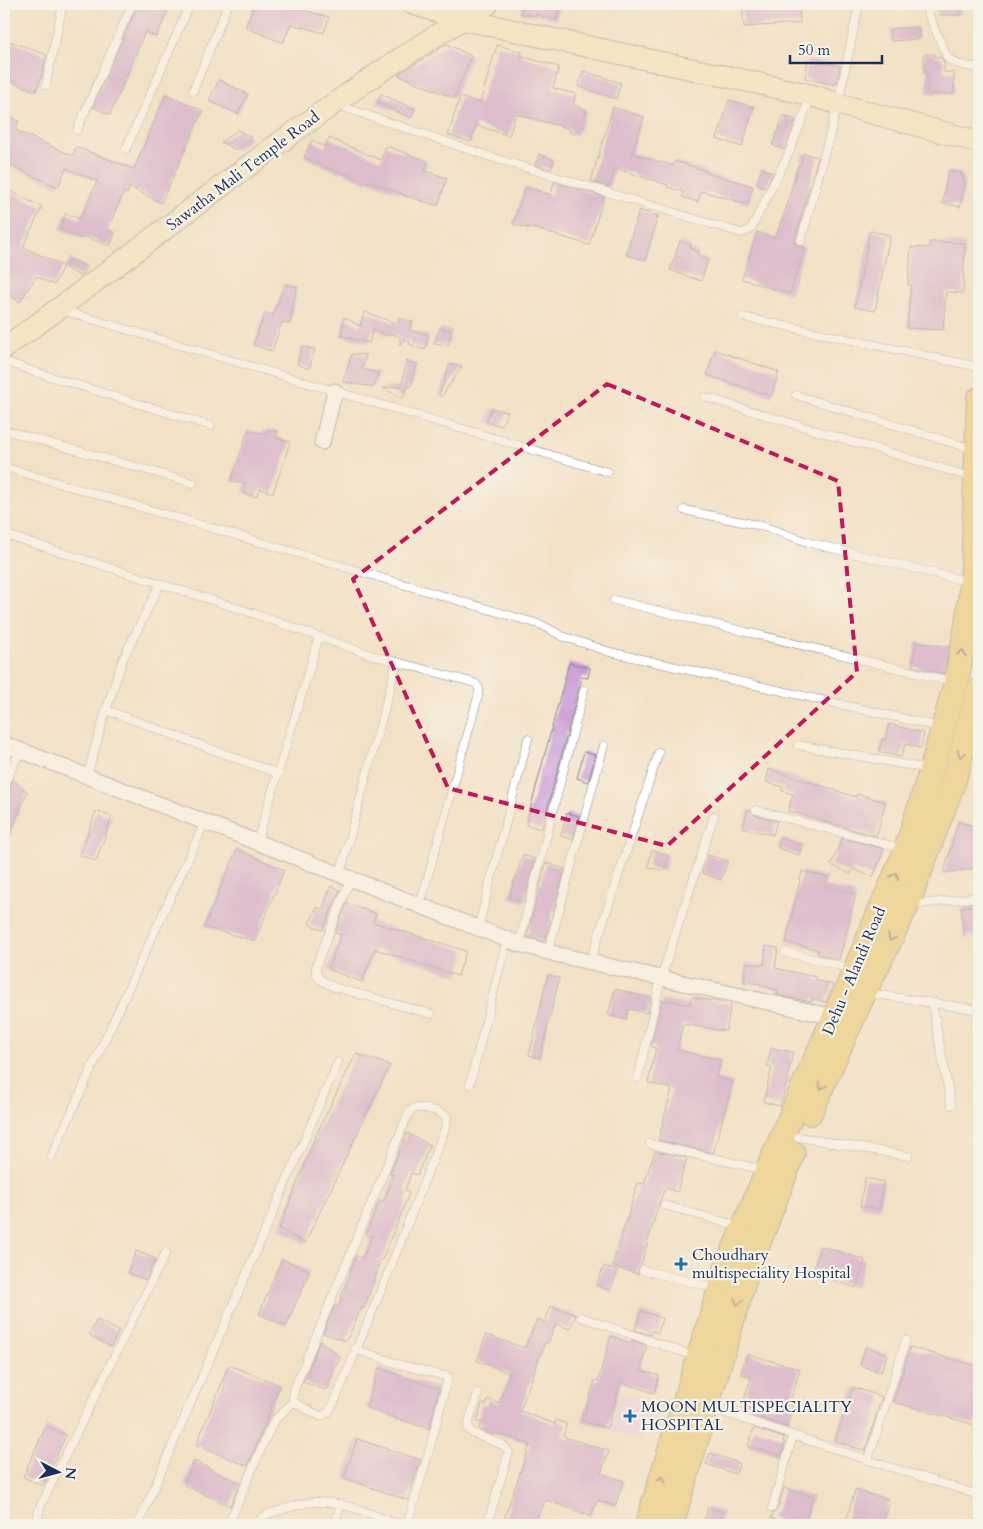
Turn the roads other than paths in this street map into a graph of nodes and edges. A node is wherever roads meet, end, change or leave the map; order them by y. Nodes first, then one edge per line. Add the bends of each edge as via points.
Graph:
1 (63, 4) edge
2 (132, 4) edge
3 (190, 4) edge
4 (228, 4) edge
5 (413, 4) edge
6 (488, 4) edge
7 (860, 4) edge
8 (924, 4) edge
9 (461, 19) junction
10 (979, 68) edge
11 (46, 85) dead end
12 (193, 91) dead end
13 (812, 95) junction
14 (332, 104) junction
15 (838, 104) junction
16 (77, 130) dead end
17 (979, 142) edge
18 (126, 149) dead end
19 (801, 241) dead end
20 (59, 310) junction
21 (743, 317) dead end
22 (4, 348) edge
23 (4, 361) edge
24 (979, 367) edge
25 (335, 392) junction
26 (796, 395) dead end
27 (705, 397) dead end
28 (979, 399) edge
29 (211, 426) dead end
30 (4, 430) edge
31 (322, 442) dead end
32 (978, 443) edge
33 (4, 467) edge
34 (608, 472) dead end
35 (977, 479) junction
36 (193, 483) dead end
37 (684, 510) dead end
38 (4, 536) edge
39 (972, 583) junction
40 (160, 584) junction
41 (614, 600) dead end
42 (319, 637) junction
43 (397, 662) junction
44 (956, 682) junction
45 (584, 690) dead end
46 (979, 690) edge
47 (106, 710) junction
48 (944, 728) junction
49 (528, 739) dead end
50 (4, 744) edge
51 (604, 745) dead end
52 (798, 745) dead end
53 (20, 751) junction
54 (659, 752) dead end
55 (932, 769) junction
56 (279, 774) junction
57 (87, 776) junction
58 (4, 785) edge
59 (756, 810) dead end
60 (714, 816) dead end
61 (204, 822) junction
62 (257, 842) junction
63 (906, 850) junction
64 (345, 876) junction
65 (979, 898) edge
66 (420, 905) junction
67 (907, 905) junction
68 (478, 928) junction
69 (513, 941) junction
70 (548, 952) junction
71 (785, 952) dead end
72 (590, 962) junction
73 (661, 978) junction
74 (856, 984) junction
75 (932, 1003) junction
76 (979, 1010) edge
77 (431, 1014) dead end
78 (843, 1018) junction
79 (338, 1062) dead end
80 (638, 1078) dead end
81 (470, 1084) dead end
82 (951, 1105) dead end
83 (791, 1136) junction
84 (650, 1144) dead end
85 (908, 1156) dead end
86 (51, 1157) dead end
87 (767, 1170) junction
88 (664, 1205) dead end
89 (743, 1228) junction
90 (166, 1252) dead end
91 (643, 1270) dead end
92 (719, 1290) junction
93 (581, 1316) dead end
94 (906, 1340) dead end
95 (355, 1349) junction
96 (709, 1361) junction
97 (478, 1393) dead end
98 (294, 1402) junction
99 (705, 1407) junction
100 (793, 1436) junction
101 (868, 1460) junction
102 (979, 1495) edge
103 (341, 1504) junction
104 (772, 1508) dead end
105 (4, 1520) edge
106 (15, 1525) edge
107 (40, 1525) edge
108 (138, 1525) edge
109 (228, 1525) edge
110 (256, 1525) edge
111 (334, 1525) edge
112 (400, 1525) edge
113 (407, 1525) edge
114 (487, 1525) edge
115 (648, 1525) edge
116 (671, 1525) edge

1 - 11 lane
2 - 16 lane
3 - 18 lane
4 - 12 lane
5 - 9 street
6 - 9 street, Sawatha Mali Temple Road
7 - 15 lane
8 - 10 lane via 947,57 956,64
9 - 13 street
9 - 14 street, Sawatha Mali Temple Road
13 - 14 lane via 789,153 752,227 741,232 492,157
13 - 15 street
14 - 20 street, Sawatha Mali Temple Road
15 - 17 street
15 - 19 lane
20 - 22 street, Sawatha Mali Temple Road
20 - 25 lane
21 - 24 lane
23 - 29 lane
25 - 31 street
25 - 34 lane
26 - 32 lane
27 - 35 lane
28 - 32 main road, Dehu - Alandi Road
30 - 36 lane
32 - 35 main road, Dehu - Alandi Road
33 - 48 lane via 542,625 562,636 610,652
35 - 39 main road, Dehu - Alandi Road
37 - 39 lane via 762,526 811,543
38 - 40 lane
44 -> 39 main road, Dehu - Alandi Road
40 - 42 lane
40 - 47 lane via 123,659
41 - 44 lane
42 - 43 lane
42 - 56 lane
43 - 64 lane
43 - 66 lane via 466,680 478,688
44 - 48 main road, Dehu - Alandi Road
45 - 69 lane
46 -> 67 main road, Dehu - Alandi Road via 953,782
47 - 56 lane
47 - 57 lane
48 - 55 main road, Dehu - Alandi Road
49 - 68 lane
50 - 53 street
51 - 70 lane
52 - 55 lane
53 - 57 street
53 - 58 lane
54 - 72 lane
55 - 63 main road, Dehu - Alandi Road
56 - 62 lane
57 - 61 street
59 - 63 lane
60 - 73 lane
61 - 62 street
61 - 86 lane
62 - 64 street
74 -> 63 main road, Dehu - Alandi Road
64 - 66 street
64 - 77 lane via 316,966 319,979 334,988
65 - 67 lane
66 - 68 street
67 -> 74 main road, Dehu - Alandi Road
68 - 69 street
69 - 70 street
69 - 81 lane
70 - 72 street
71 - 74 lane
72 - 73 street
73 - 78 street
73 - 80 lane
74 - 75 lane
74 - 78 main road, Dehu - Alandi Road
75 - 76 lane
75 - 82 lane
78 - 83 main road, Dehu - Alandi Road
79 - 108 lane
83 - 85 lane
83 - 87 main road, Dehu - Alandi Road
83 -> 96 main road, Dehu - Alandi Road via 783,1176 744,1281
84 - 87 lane
87 - 89 main road, Dehu - Alandi Road
88 - 89 lane
89 - 92 main road, Dehu - Alandi Road
90 - 107 lane via 40,1507 37,1520
91 - 92 lane
92 - 96 main road, Dehu - Alandi Road
93 - 96 lane
94 - 101 lane
95 - 98 lane via 328,1413 320,1416
95 - 98 lane via 446,1126 444,1114 416,1108 407,1117 299,1378
95 - 113 lane via 448,1377
96 - 99 main road, Dehu - Alandi Road
115 -> 96 main road, Dehu - Alandi Road
97 - 114 lane via 469,1430 503,1445 509,1452
98 - 109 lane via 268,1431
99 - 100 lane
99 - 116 main road, Dehu - Alandi Road
100 - 101 lane
100 - 104 lane
101 - 102 lane
103 - 110 lane via 298,1505 266,1514
103 - 111 lane
103 - 112 lane
105 - 106 lane

